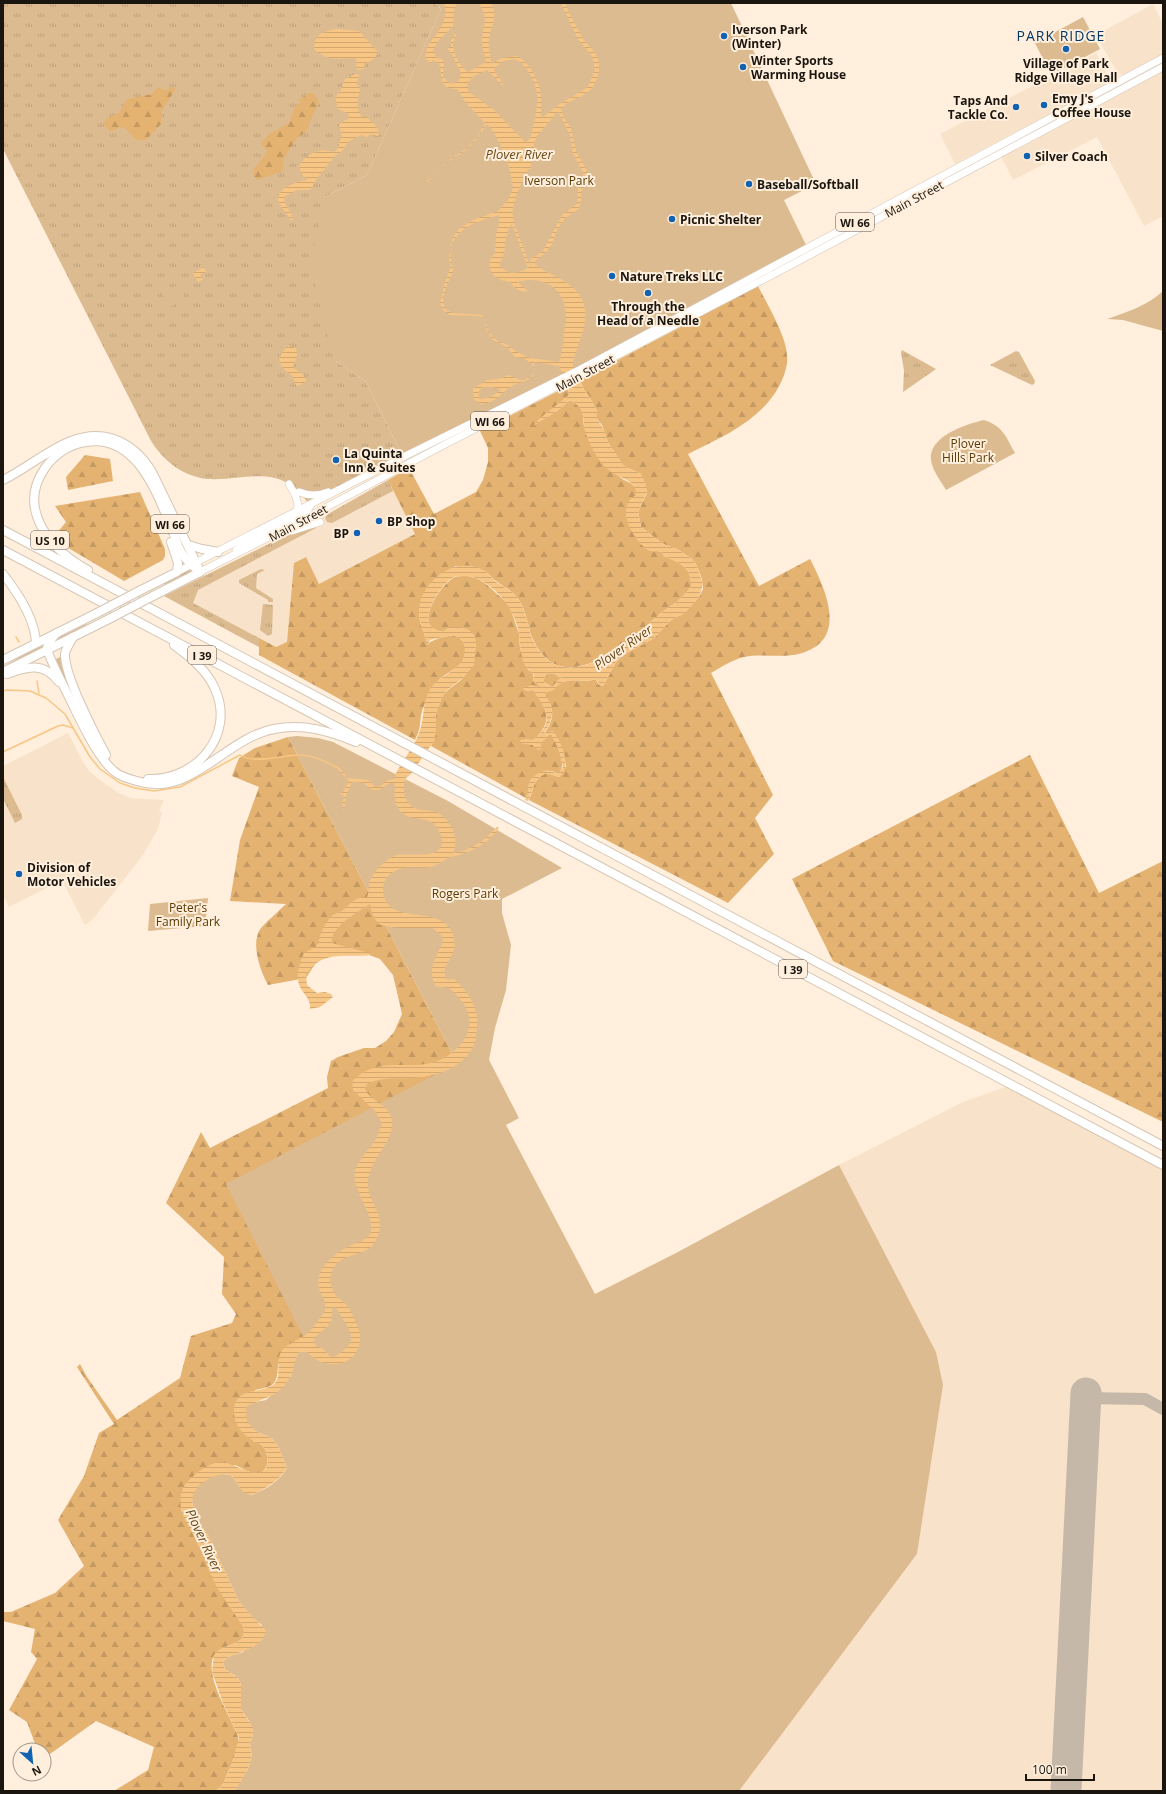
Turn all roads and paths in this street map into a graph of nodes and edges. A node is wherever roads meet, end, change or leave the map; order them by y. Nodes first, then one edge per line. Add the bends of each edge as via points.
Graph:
1 (1163, 58) edge
2 (1163, 67) edge
3 (578, 373) junction
4 (564, 380) junction
5 (3, 480) edge
6 (358, 481) junction
7 (150, 482) junction
8 (289, 484) dead end
9 (299, 492) dead end
10 (310, 506) junction
11 (297, 512) junction
12 (315, 514) junction
13 (320, 522) dead end
14 (3, 530) edge
15 (262, 541) junction
16 (188, 545) junction
17 (3, 550) edge
18 (218, 552) junction
19 (226, 560) junction
20 (194, 564) junction
21 (177, 572) junction
22 (200, 572) junction
23 (3, 574) edge
24 (57, 633) junction
25 (163, 635) junction
26 (73, 637) junction
27 (34, 644) junction
28 (47, 650) junction
29 (229, 650) junction
30 (16, 654) junction
31 (3, 655) edge
32 (3, 660) edge
33 (3, 664) edge
34 (3, 672) edge
35 (3, 676) edge
36 (63, 686) junction
37 (401, 762) junction
38 (1163, 1146) edge
39 (1163, 1165) edge

1 - 3 main road, Main Street / WI 66
2 - 3 main road, Main Street / WI 66
3 - 4 main road, Main Street / WI 66
4 - 6 main road, Main Street / WI 66
4 - 12 main road, Main Street / WI 66
5 - 16 highway via 17,474 62,444 75,439 98,436 118,440 133,448 143,458
6 - 9 main road via 320,495
6 - 10 main road, Main Street / WI 66
6 - 12 main road via 350,489 322,505
7 - 20 highway, WI 66 via 181,553
7 - 21 highway, US 10 via 176,556
7 - 29 highway, US 10 via 140,464 126,451 104,442 83,442 63,450 46,465 36,488 35,510 40,526 50,540 81,566 226,644
8 - 11 main road via 296,498
10 - 11 main road, Main Street / WI 66
10 - 19 main road via 306,513 247,543
11 - 18 main road, Main Street / WI 66
12 - 15 main road, Main Street / WI 66
13 - 15 main road via 296,528 273,540
14 - 29 highway, I 39
15 - 19 main road, Main Street / WI 66
16 - 18 highway
16 - 20 highway
17 - 25 highway, I 39
18 - 20 main road, Main Street / WI 66
19 - 22 main road, Main Street / WI 66
20 - 21 main road, Main Street / WI 66
20 - 22 highway
21 - 24 highway, Main Street, bridge
22 - 26 highway, Main Street, bridge
23 - 27 highway via 13,587 32,624
24 - 27 highway, Main Street
24 - 28 highway
25 - 26 highway via 201,667 210,678 219,700 220,717 214,740 202,759 183,772 154,779 133,776 120,770 103,749 70,679 65,655
25 - 37 highway, I 39
26 - 28 highway, Main Street
27 - 30 highway, Main Street
27 - 31 highway
28 - 34 highway, Main Street
28 - 36 highway
29 - 38 highway, I 39
30 - 32 highway, Main Street
30 - 33 highway
35 - 36 highway via 24,668 36,667 51,674
36 - 37 highway via 105,762 115,772 140,782 176,782 250,737 287,727 314,728 337,734 389,759
37 - 39 highway, I 39

